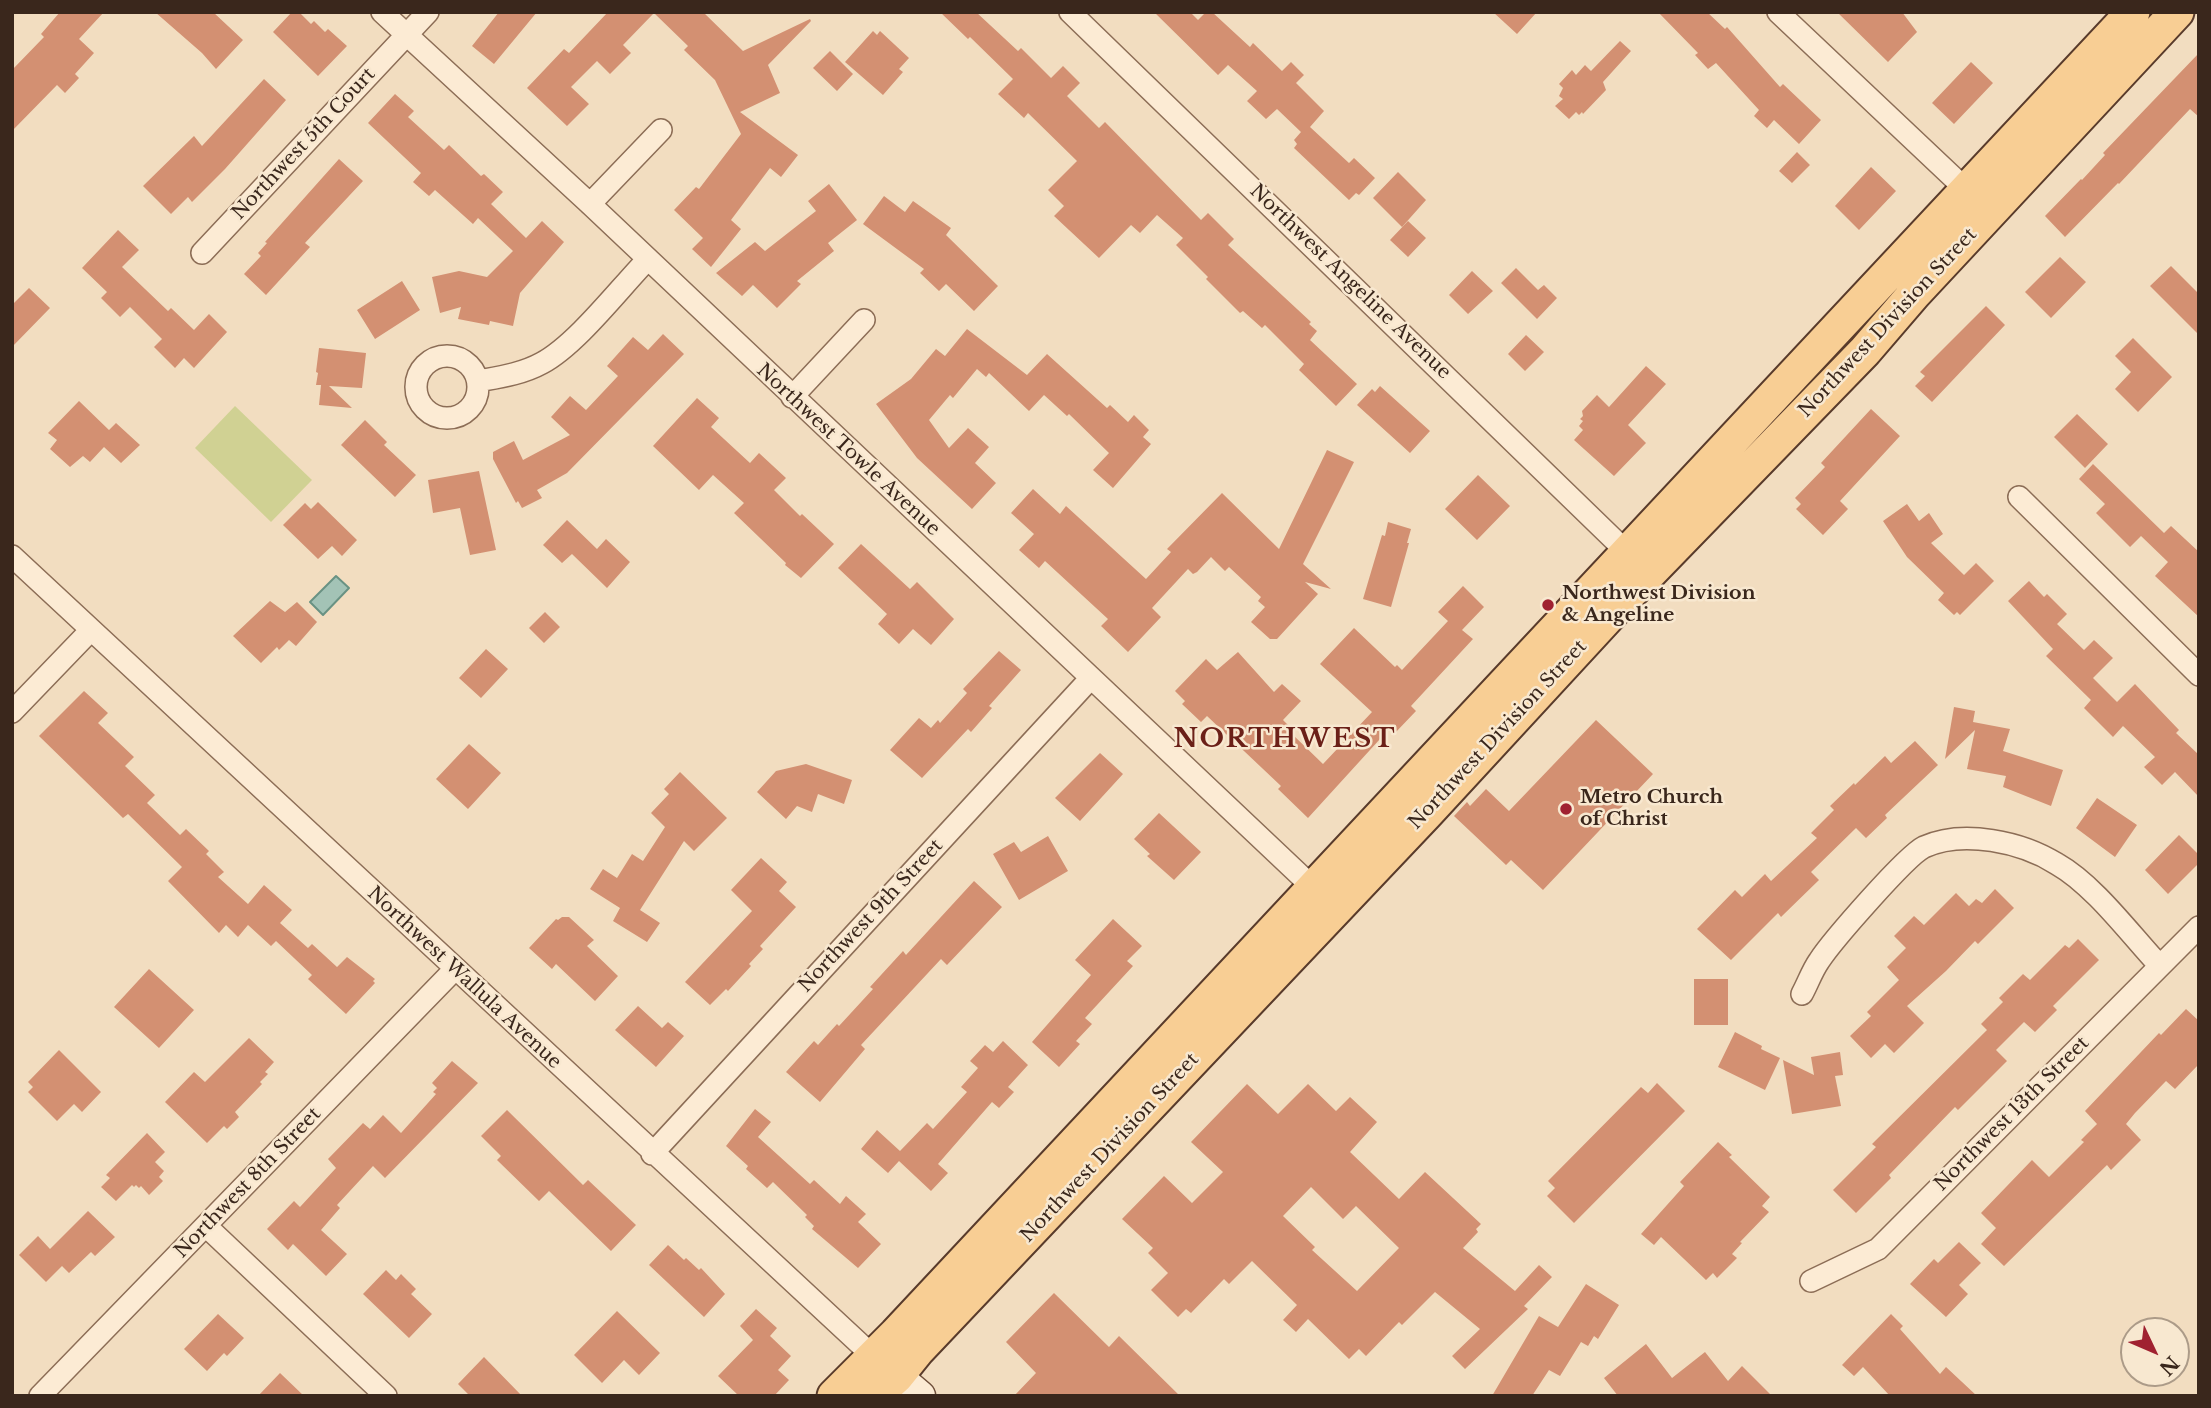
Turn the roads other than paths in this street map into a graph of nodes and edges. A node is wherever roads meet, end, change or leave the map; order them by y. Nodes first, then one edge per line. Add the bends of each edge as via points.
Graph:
1 (382, 12) edge
2 (428, 12) edge
3 (1070, 12) edge
4 (1778, 12) edge
5 (2133, 12) edge
6 (2178, 12) edge
7 (407, 35) junction
8 (662, 130) dead end
9 (1967, 190) junction
10 (590, 204) junction
11 (1990, 214) junction
12 (202, 253) dead end
13 (647, 260) junction
14 (864, 320) dead end
15 (478, 381) dead end
16 (792, 397) junction
17 (2019, 497) dead end
18 (12, 556) edge
19 (1639, 563) junction
20 (90, 631) junction
21 (2199, 674) edge
22 (1090, 679) junction
23 (12, 712) edge
24 (1325, 898) junction
25 (2199, 927) edge
26 (2160, 965) junction
27 (455, 969) junction
28 (1802, 994) dead end
29 (652, 1154) junction
30 (206, 1226) junction
31 (1811, 1281) dead end
32 (892, 1381) edge
33 (40, 1396) edge
34 (386, 1396) edge
35 (834, 1396) edge

1 - 7 street, Northwest Towle Avenue
2 - 7 street, Northwest 5th Court
3 - 19 street, Northwest Angeline Avenue
4 - 9 street
5 - 9 main road, Northwest Division Street
6 - 11 main road, Northwest Division Street
7 - 10 street, Northwest Towle Avenue
7 - 12 street, Northwest 5th Court
8 - 10 street
9 - 11 street
9 - 19 main road, Northwest Division Street
10 - 13 street, Northwest Towle Avenue
11 - 19 main road, Northwest Division Street via 1865,351
13 - 15 street via 564,348 516,374
13 - 16 street, Northwest Towle Avenue
14 - 16 street
16 - 22 street, Northwest Towle Avenue
17 - 21 street
18 - 20 street, Northwest Wallula Avenue
19 - 24 main road, Northwest Division Street
20 - 23 street
20 - 27 street, Northwest Wallula Avenue
22 - 24 street, Northwest Towle Avenue
22 - 29 street, Northwest 9th Street
24 - 32 main road, Northwest Division Street via 1079,1183
25 - 26 street, Northwest 13th Street
26 - 28 street via 2085,885 2057,863 2011,843 1947,841 1922,848 1885,883 1819,960
26 - 31 street, Northwest 13th Street via 1878,1249
27 - 29 street, Northwest Wallula Avenue
27 - 30 street, Northwest 8th Street
29 - 32 street, Northwest Wallula Avenue
30 - 33 street, Northwest 8th Street
30 - 34 street
32 - 35 main road, Northwest Division Street

